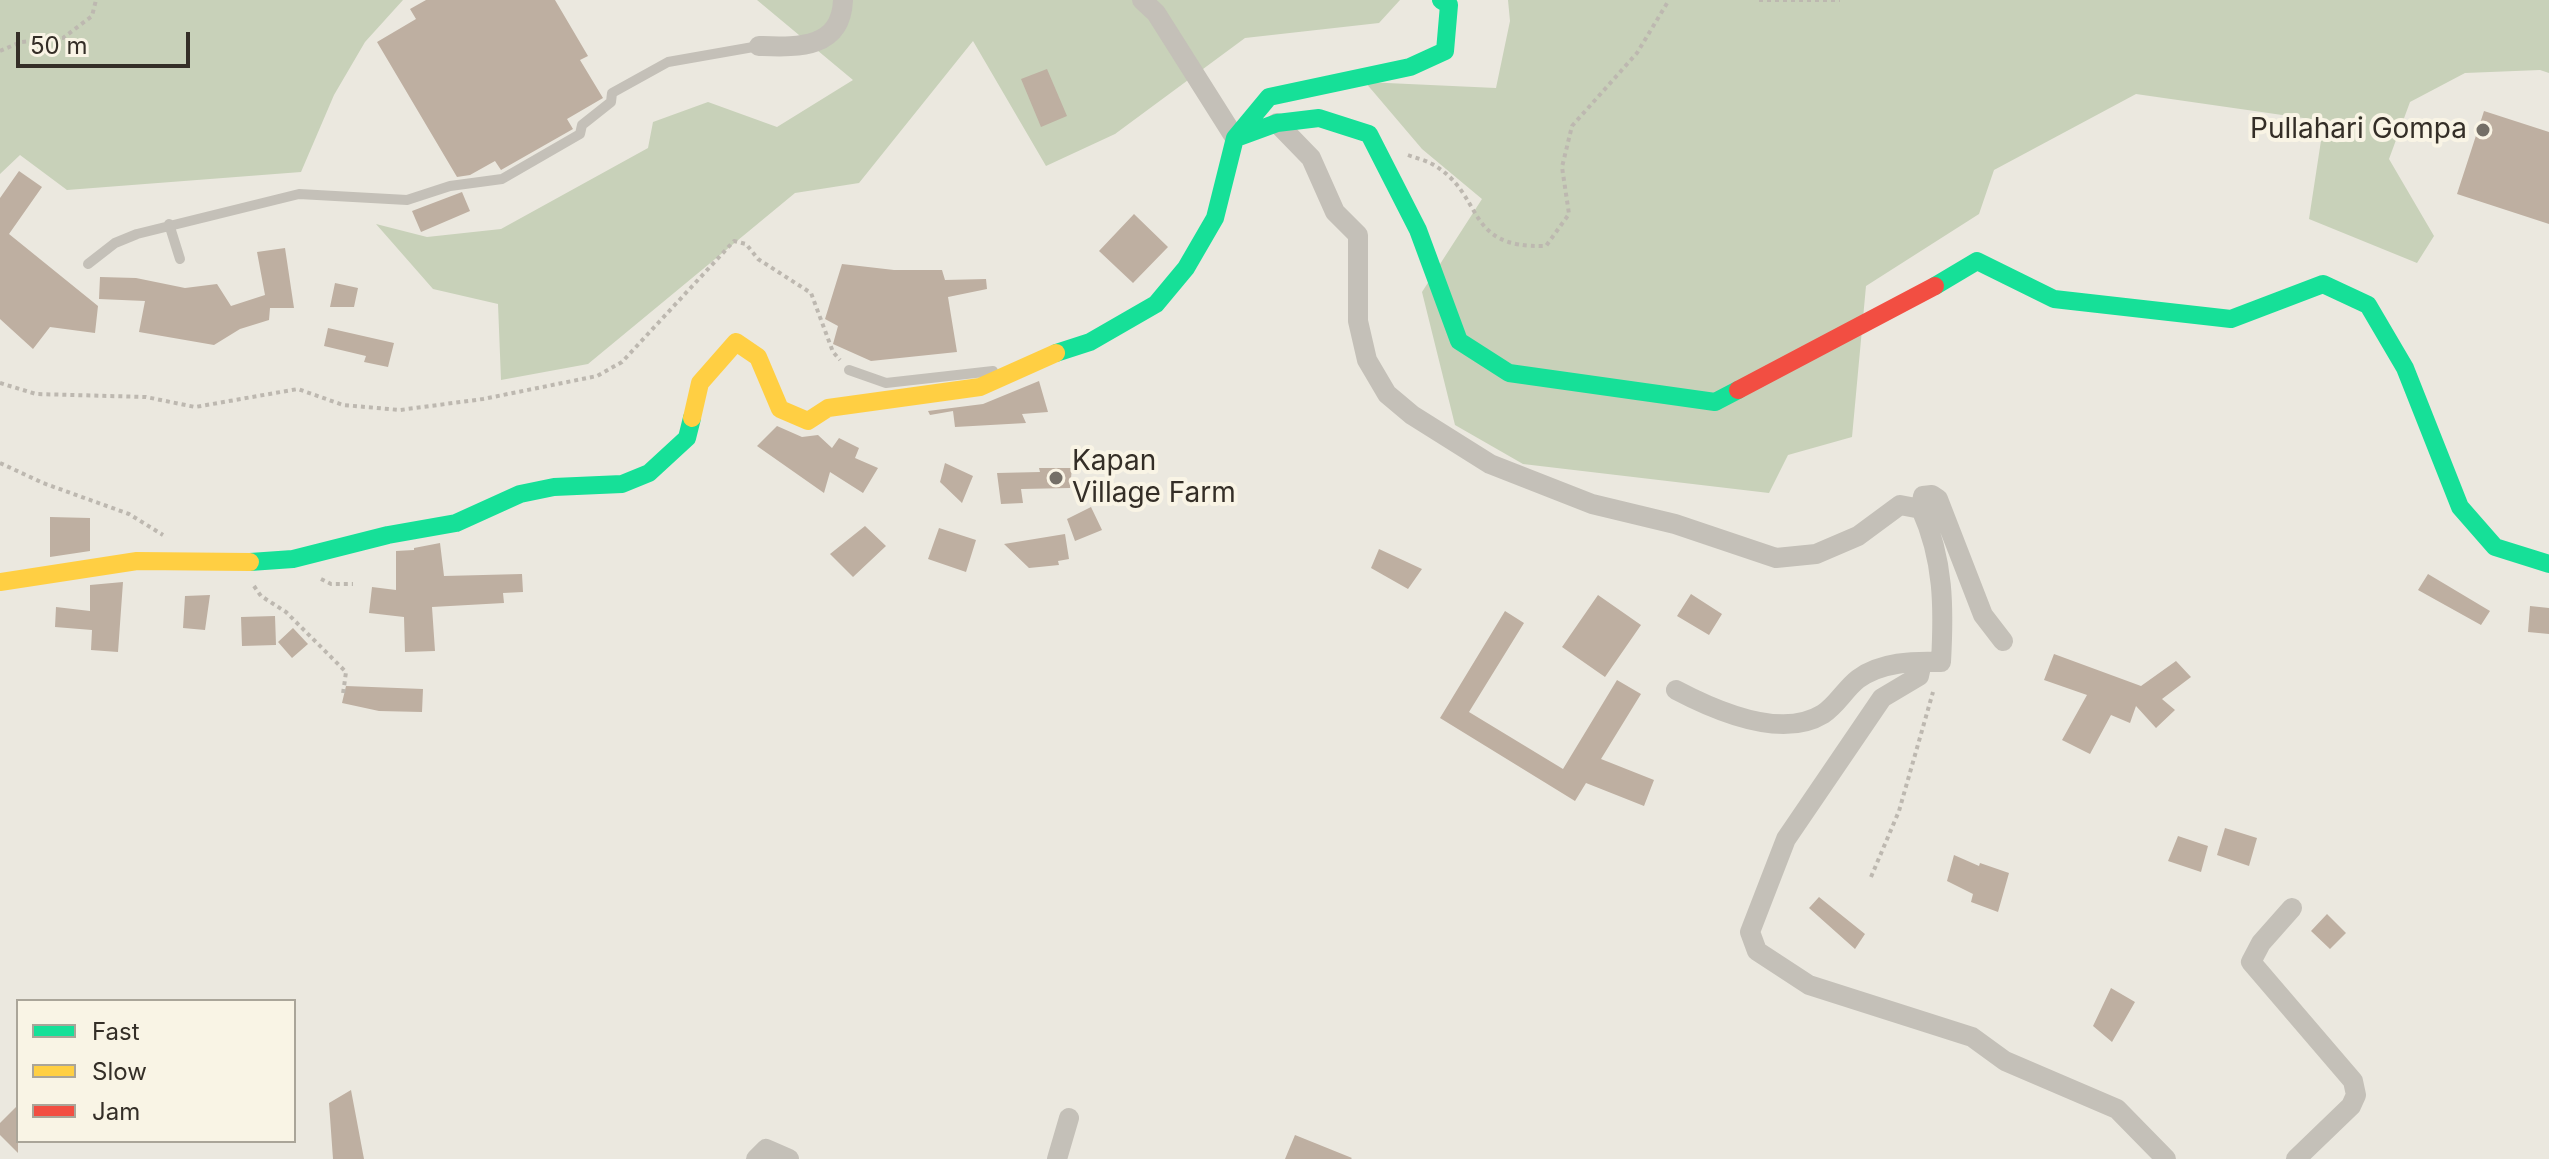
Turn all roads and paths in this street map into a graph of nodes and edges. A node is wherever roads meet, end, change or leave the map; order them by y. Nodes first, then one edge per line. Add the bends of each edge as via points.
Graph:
1 (96, 0) edge
2 (843, 0) edge
3 (1142, 0) edge
4 (1441, 0) edge
5 (1669, 0) edge
6 (1759, 0) edge
7 (1840, 0) edge
8 (759, 46) joint
9 (0, 51) edge
10 (1277, 123) junction
11 (1235, 138) junction
12 (1376, 145) junction
13 (169, 224) junction
14 (180, 259) dead end
15 (88, 264) dead end
16 (849, 370) joint
17 (1006, 375) junction
18 (0, 383) edge
19 (0, 463) edge
20 (1921, 509) junction
21 (165, 536) dead end
22 (242, 563) junction
23 (2549, 564) edge
24 (0, 582) edge
25 (2003, 641) dead end
26 (1931, 662) junction
27 (1676, 690) dead end
28 (343, 694) dead end
29 (1871, 877) dead end
30 (2292, 908) dead end
31 (1069, 1118) dead end
32 (756, 1159) edge
33 (789, 1159) edge
34 (1057, 1159) edge
35 (2166, 1159) edge
36 (2296, 1159) edge

1 - 9 path via 92,16 63,38 21,42
2 - 8 street via 838,25 816,44
3 - 11 street via 1156,13
4 - 11 street via 1449,5 1445,51 1410,67 1269,97
5 - 12 path via 1637,53 1572,126 1562,167 1569,214 1546,246 1517,247 1484,230 1461,191 1433,164
6 - 7 path
8 - 13 lane via 668,62 612,93 611,102 582,125 580,134 502,179 450,186 407,200 299,194
10 - 11 street
10 - 12 street via 1319,118 1369,134
10 - 20 street via 1311,158 1335,212 1358,235 1358,321 1367,360 1387,394 1490,464 1592,504 1675,524 1776,558 1816,554 1858,536 1900,505
11 - 17 street via 1215,218 1186,268 1156,304 1090,342
12 - 23 street via 1418,230 1459,341 1509,373 1715,402 1977,261 2054,299 2231,319 2323,284 2368,305 2405,368 2460,507 2495,547
13 - 14 lane
13 - 15 lane via 115,243
16 - 17 lane via 886,383 990,370
16 - 18 path via 833,352 811,293 758,259 746,244 734,241 622,362 597,376 483,399 400,410 343,405 298,389 195,407 146,397 36,394
17 - 22 street via 980,387 828,408 808,421 780,409 758,357 736,342 700,383 687,438 649,473 622,484 520,494 456,523 293,559
19 - 21 path via 129,514
20 - 25 street via 1923,496 1938,499 1983,615
20 - 26 street via 1938,554 1942,584
22 - 24 street via 137,561
22 - 28 path via 261,596 286,612 346,672
26 - 27 street via 1881,667 1809,720 1747,720
26 - 29 path via 1899,811
26 - 35 street via 1919,676 1882,698 1786,839 1750,932 1757,951 1809,985 1972,1037 2005,1061 2117,1109
30 - 36 street via 2251,962 2353,1081 2356,1095
31 - 34 street
32 - 33 street via 766,1149

